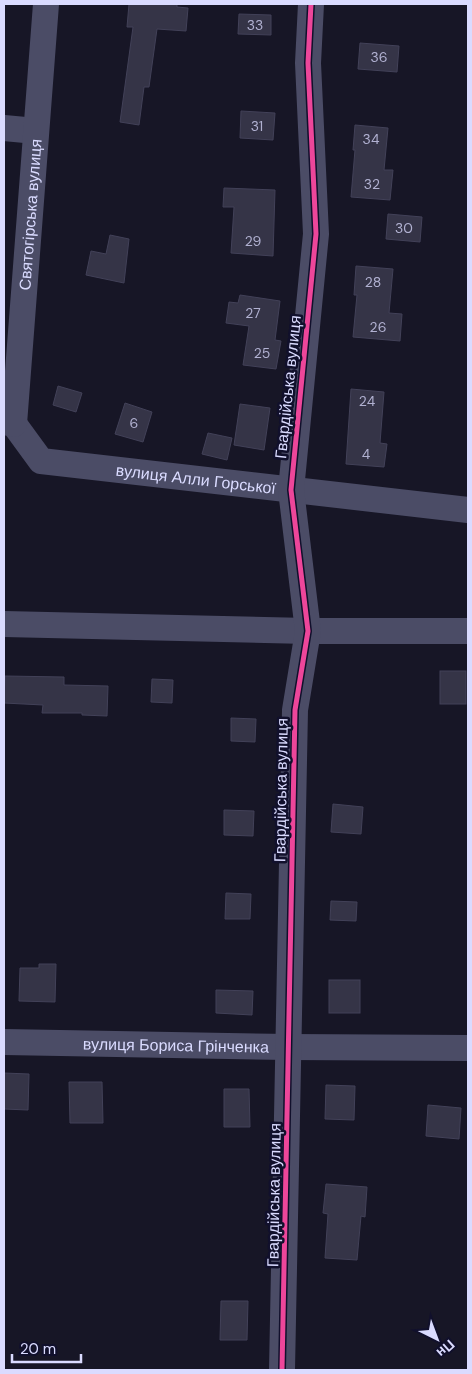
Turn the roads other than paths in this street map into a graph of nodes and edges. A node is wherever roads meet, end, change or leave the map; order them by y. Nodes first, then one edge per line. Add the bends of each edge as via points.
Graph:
1 (46, 4) edge
2 (311, 4) edge
3 (4, 128) edge
4 (36, 131) junction
5 (9, 423) edge
6 (290, 490) junction
7 (468, 510) edge
8 (4, 624) edge
9 (308, 631) junction
10 (468, 631) edge
11 (4, 1042) edge
12 (289, 1047) junction
13 (468, 1048) edge
14 (282, 1370) edge

1 - 4 street, Святогірська вулиця
2 - 6 street, Гвардійська вулиця via 308,63 316,234
3 - 4 street
4 - 5 street, Святогірська вулиця
5 - 6 street, вулиця Алли Горської via 41,461
6 - 7 street, вулиця Алли Горської
6 - 9 street, Гвардійська вулиця
8 - 9 street
9 - 10 street
9 - 12 street, Гвардійська вулиця via 295,710
11 - 12 street, вулиця Бориса Грінченка
12 - 13 street, вулиця Бориса Грінченка
12 - 14 street, Гвардійська вулиця

